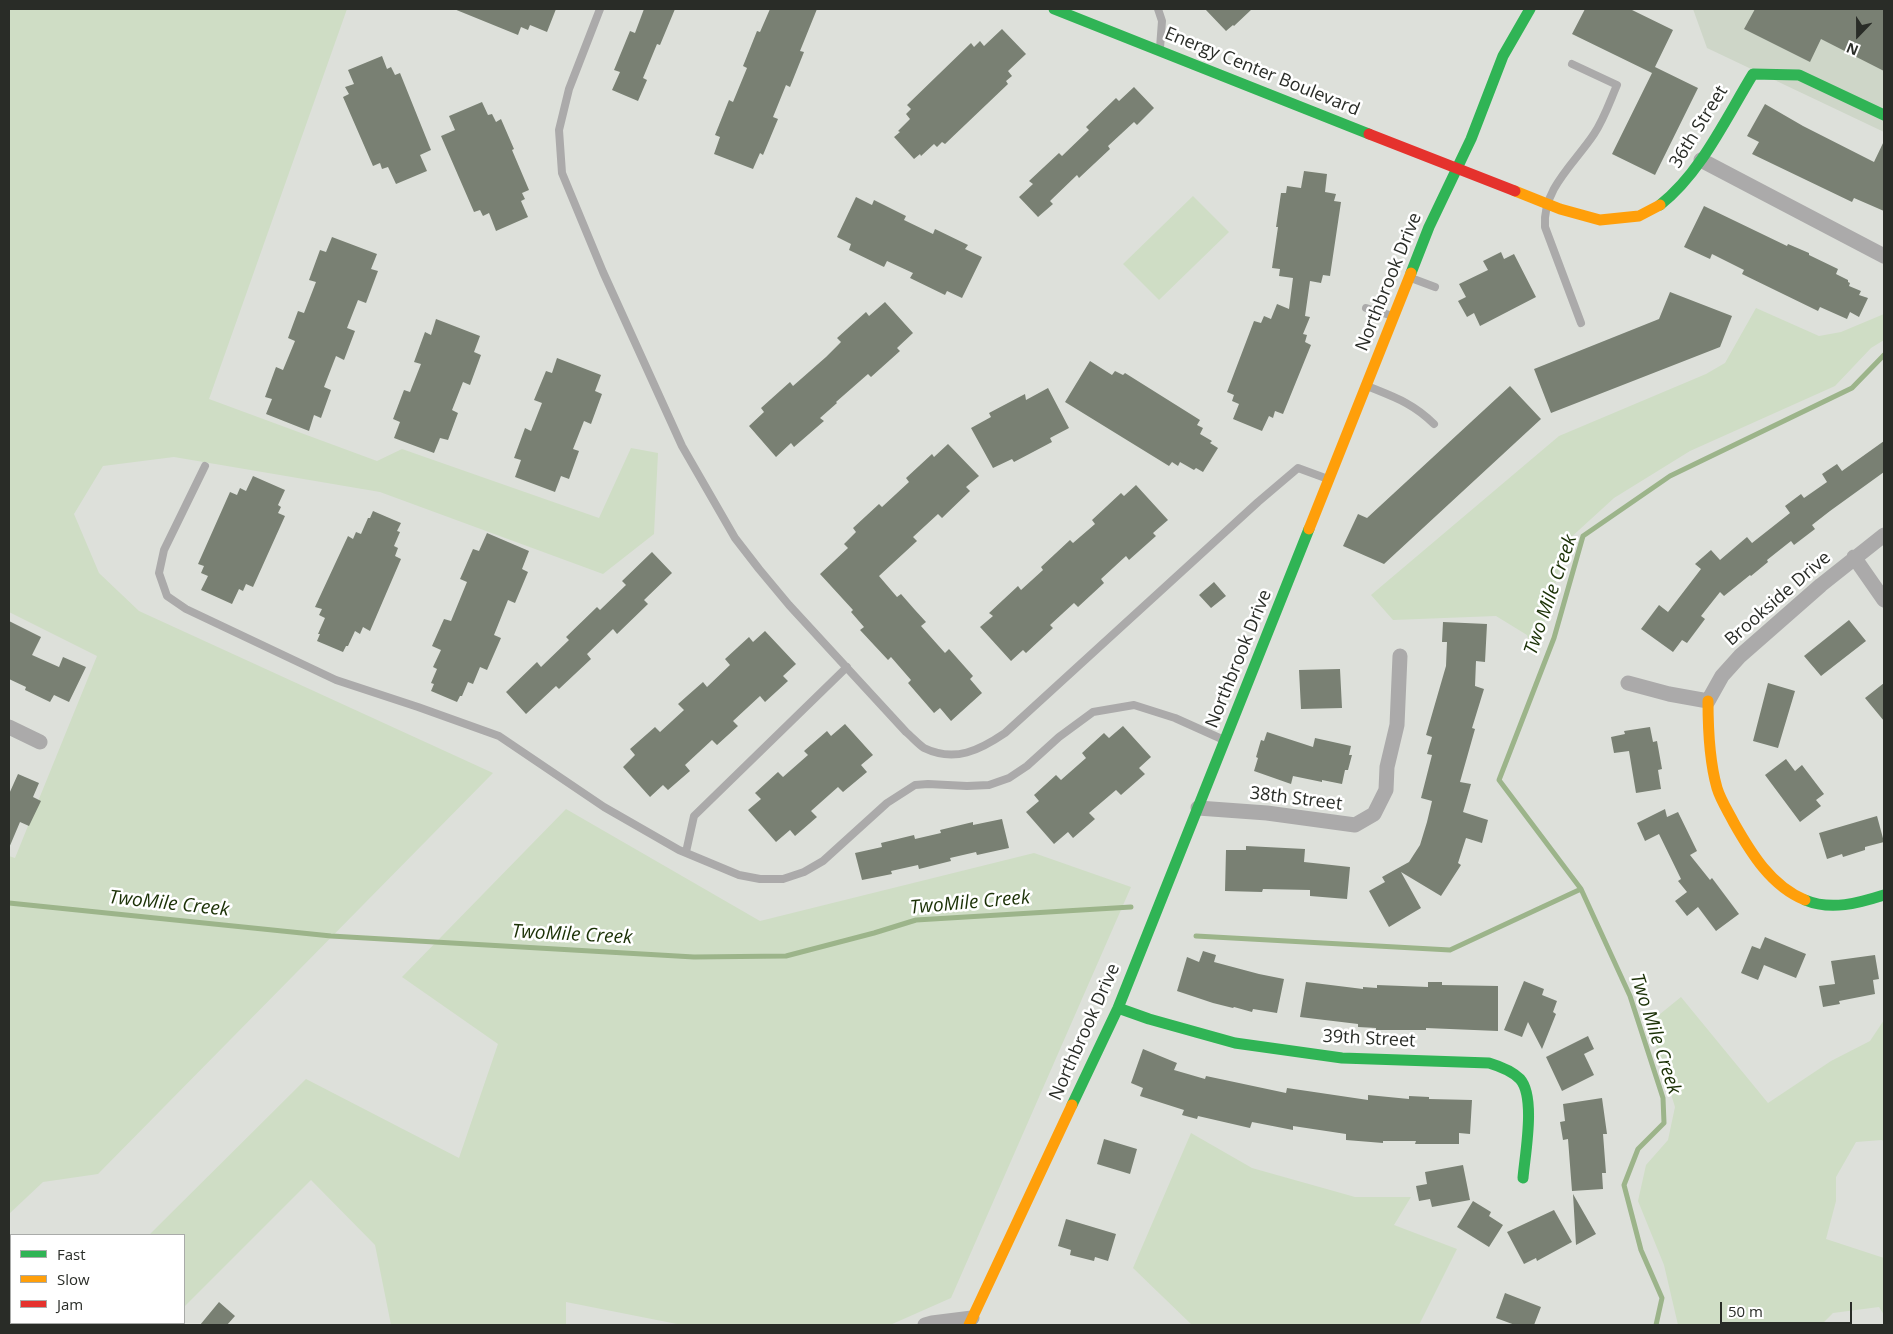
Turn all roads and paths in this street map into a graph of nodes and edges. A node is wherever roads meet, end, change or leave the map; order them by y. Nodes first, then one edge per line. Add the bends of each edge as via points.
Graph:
1 (600, 9) edge
2 (1054, 9) edge
3 (1158, 9) edge
4 (1530, 9) edge
5 (1070, 12) edge
6 (1160, 50) junction
7 (1572, 64) dead end
8 (1884, 115) edge
9 (1702, 160) junction
10 (1457, 167) junction
11 (1547, 204) junction
12 (1884, 256) edge
13 (1409, 278) junction
14 (1435, 287) dead end
15 (1366, 308) dead end
16 (1394, 317) junction
17 (1581, 323) dead end
18 (1366, 386) junction
19 (1434, 424) dead end
20 (205, 466) dead end
21 (1329, 480) junction
22 (1884, 535) edge
23 (1854, 558) junction
24 (1884, 600) edge
25 (1400, 656) dead end
26 (847, 667) junction
27 (1628, 682) dead end
28 (1708, 700) junction
29 (9, 727) edge
30 (1225, 741) junction
31 (40, 742) dead end
32 (1198, 808) junction
33 (686, 852) junction
34 (1884, 895) edge
35 (1118, 1008) junction
36 (1523, 1178) dead end
37 (971, 1322) edge
38 (925, 1325) edge

1 - 26 lane via 568,89 559,130 562,173 682,446 735,538 759,570
2 - 5 street, Energy Center Boulevard
3 - 6 lane via 1162,21
4 - 10 street, Northbrook Drive via 1503,56
5 - 6 street, Energy Center Boulevard
6 - 10 street, Energy Center Boulevard
7 - 11 lane via 1617,85 1595,132 1553,189
8 - 9 street, 36th Street via 1799,75 1753,74
9 - 11 street, 36th Street via 1674,194 1639,216 1600,220
9 - 12 street
10 - 11 street, 36th Street
10 - 13 street, Northbrook Drive
11 - 17 lane via 1545,227
13 - 14 lane
13 - 16 street, Northbrook Drive
15 - 16 lane
16 - 18 street, Northbrook Drive
18 - 19 lane via 1408,403
18 - 21 street, Northbrook Drive
20 - 33 lane via 164,550 159,573 168,596 186,609 336,680 499,736 604,807
21 - 26 lane via 1298,468 1005,732 970,753 946,755 923,747
21 - 30 street, Northbrook Drive
22 - 23 street, Brookside Drive
23 - 24 street
23 - 28 street, Brookside Drive via 1740,656 1722,676
25 - 32 street, 38th Street via 1396,725 1387,767 1386,790 1374,814 1355,825
26 - 33 lane via 694,816
27 - 28 street via 1669,694
28 - 34 street via 1708,745 1717,788 1748,846 1774,880 1810,902 1832,905
29 - 31 street
30 - 32 street, Northbrook Drive
30 - 33 lane via 1175,718 1134,706 1093,712 1009,778 989,785 928,784 905,790 823,861 804,872 783,878 760,879 739,875
32 - 35 street, Northbrook Drive
35 - 36 street, 39th Street via 1235,1043 1342,1058 1500,1066 1519,1078 1528,1097
35 - 37 street, Northbrook Drive
37 - 38 street

